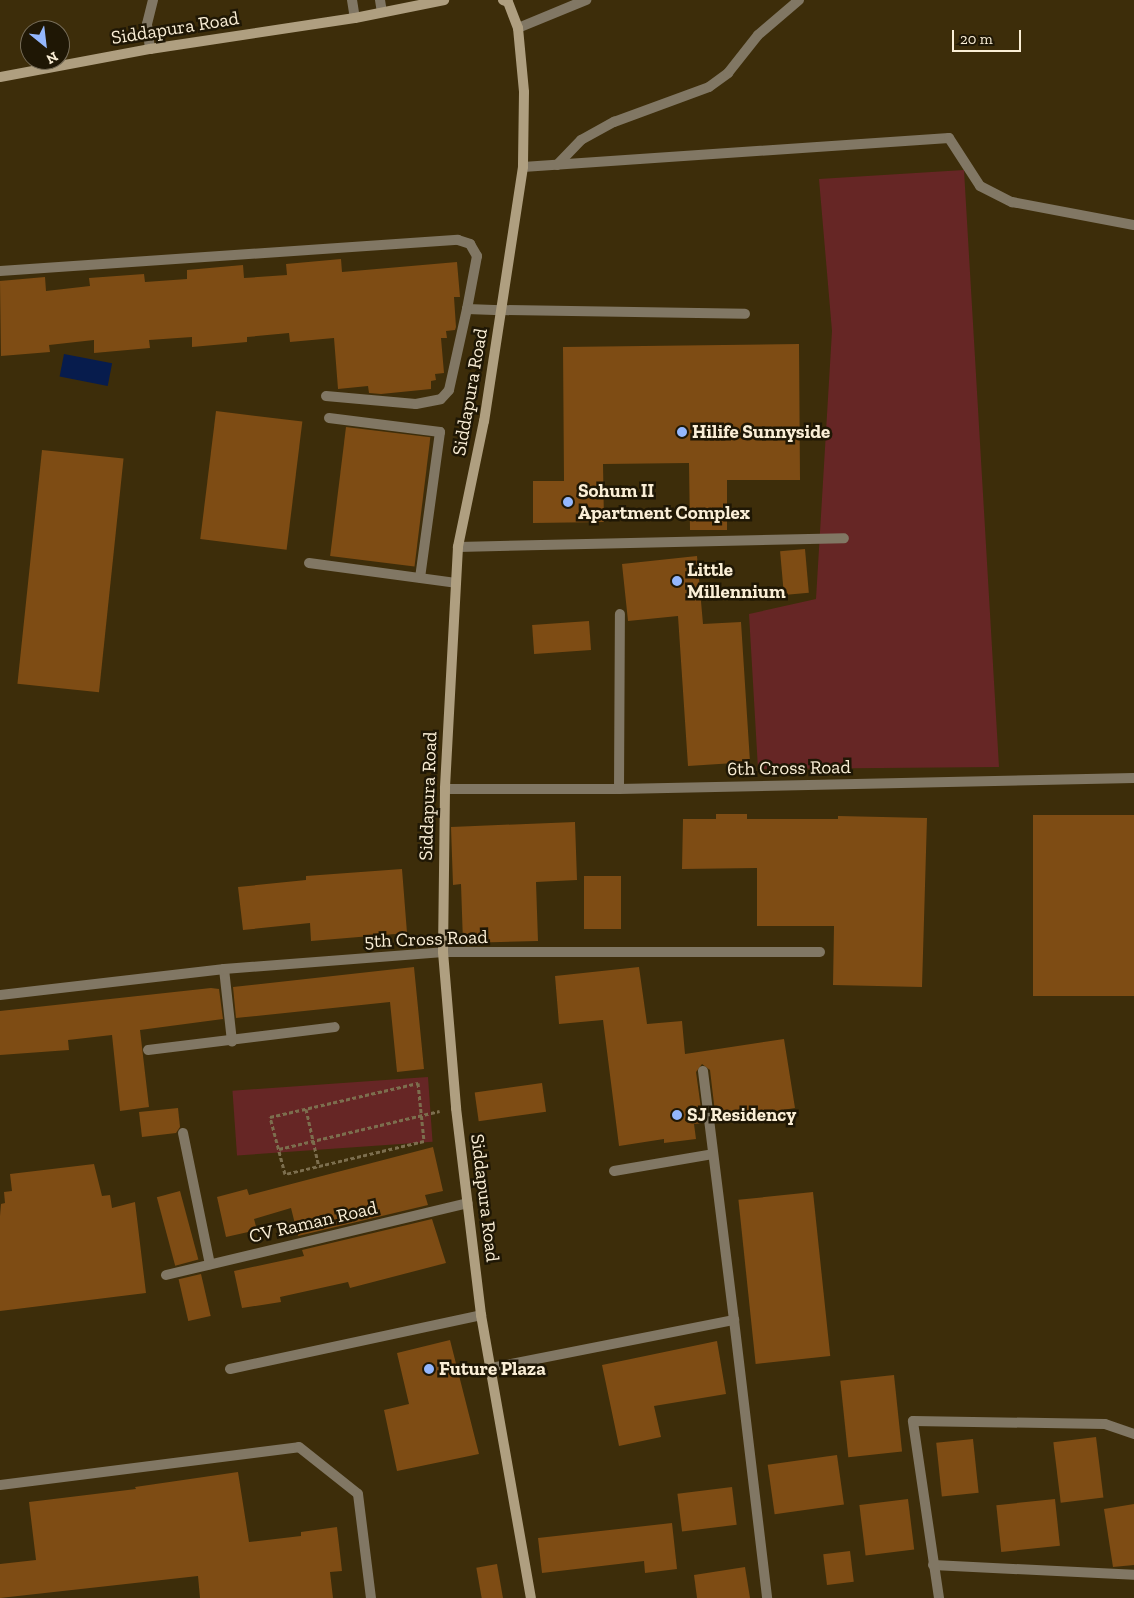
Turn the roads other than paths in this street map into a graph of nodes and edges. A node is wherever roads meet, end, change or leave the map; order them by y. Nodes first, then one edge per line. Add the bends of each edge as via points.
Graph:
1 (153, 0) edge
2 (352, 0) edge
3 (380, 0) edge
4 (444, 0) edge
5 (586, 0) edge
6 (800, 0) edge
7 (507, 1) edge
8 (382, 12) junction
9 (355, 18) junction
10 (518, 28) junction
11 (150, 49) junction
12 (0, 77) edge
13 (557, 164) junction
14 (523, 166) junction
15 (1134, 225) edge
16 (0, 271) edge
17 (468, 309) junction
18 (501, 310) junction
19 (745, 314) dead end
20 (326, 396) dead end
21 (329, 418) dead end
22 (844, 538) dead end
23 (458, 547) junction
24 (309, 563) dead end
25 (420, 578) junction
26 (456, 583) junction
27 (620, 614) dead end
28 (1134, 778) edge
29 (444, 788) junction
30 (620, 789) junction
31 (443, 952) junction
32 (820, 952) dead end
33 (224, 970) junction
34 (0, 995) edge
35 (334, 1027) dead end
36 (232, 1042) junction
37 (148, 1050) dead end
38 (703, 1071) dead end
39 (183, 1133) dead end
40 (713, 1154) junction
41 (614, 1172) dead end
42 (468, 1203) junction
43 (210, 1264) junction
44 (166, 1275) dead end
45 (481, 1315) junction
46 (734, 1320) junction
47 (491, 1368) junction
48 (230, 1369) dead end
49 (1134, 1434) edge
50 (0, 1485) edge
51 (933, 1565) junction
52 (1134, 1575) edge
53 (371, 1598) edge
54 (531, 1598) edge
55 (767, 1598) edge
56 (939, 1598) edge

1 - 11 street via 147,24
2 - 9 street
3 - 8 street
4 - 8 street, Siddapura Road
5 - 10 street
6 - 13 street via 758,35 728,72 709,87 614,122 581,140
7 - 10 street, Siddapura Road
8 - 9 street, Siddapura Road
9 - 11 street, Siddapura Road
10 - 14 street, Siddapura Road via 524,92
11 - 12 street, Siddapura Road
13 - 14 street
13 - 15 street via 949,138 980,186 1012,202
14 - 18 street, Siddapura Road
16 - 17 street via 458,240 470,244 477,256
17 - 18 street
17 - 20 street via 448,390 442,398 416,404
18 - 19 street
18 - 23 street, Siddapura Road via 484,421
21 - 25 street via 440,432
22 - 23 street
23 - 26 street, Siddapura Road
24 - 25 street
25 - 26 street
26 - 29 street, Siddapura Road
27 - 30 street
28 - 30 street, 6th Cross Road
29 - 30 street, 6th Cross Road
29 - 31 street, Siddapura Road
31 - 32 street, 5th Cross Road
31 - 33 street, 5th Cross Road
31 - 42 street, Siddapura Road via 456,1108
33 - 34 street, 5th Cross Road
33 - 36 street
35 - 36 street
36 - 37 street
38 - 40 street
39 - 43 street
40 - 41 street
40 - 46 street
42 - 43 street, CV Raman Road
42 - 45 street, Siddapura Road
43 - 44 street, CV Raman Road
45 - 47 street, Siddapura Road
45 - 48 street
46 - 47 street
46 - 55 street
47 - 54 street, Siddapura Road
49 - 51 street via 1106,1424 913,1421
50 - 53 street via 299,1447 358,1494
51 - 52 street
51 - 56 street

